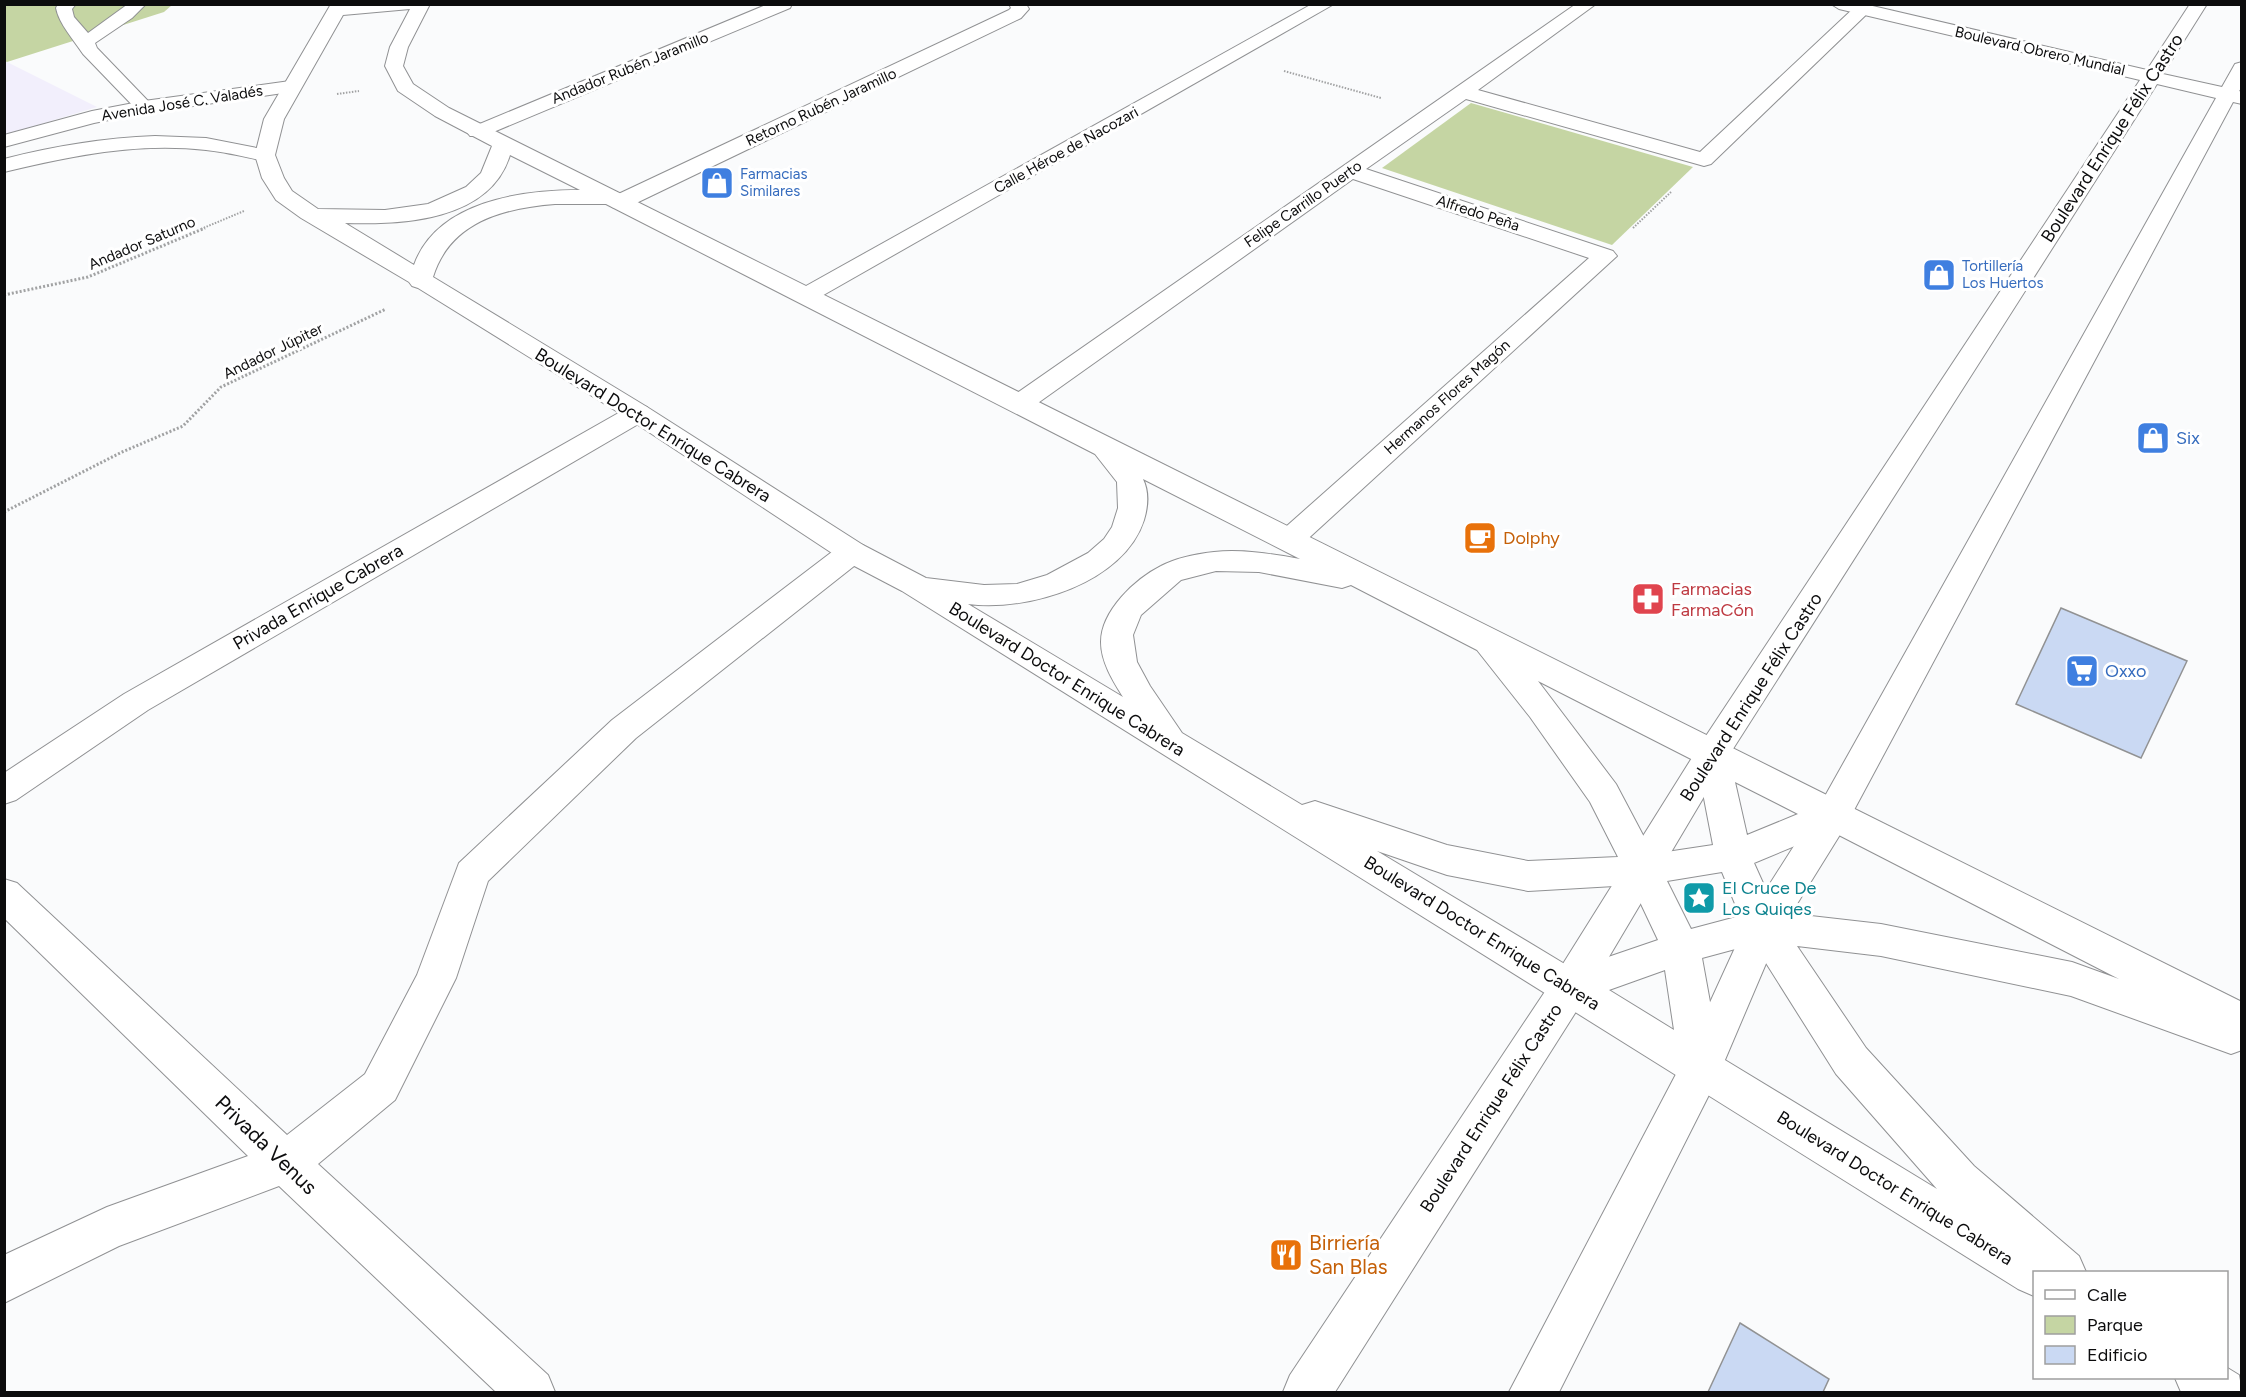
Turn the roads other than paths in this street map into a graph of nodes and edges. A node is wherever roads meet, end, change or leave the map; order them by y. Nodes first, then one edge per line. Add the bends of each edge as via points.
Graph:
1 (68, 4) edge
2 (138, 4) edge
3 (412, 4) edge
4 (422, 4) edge
5 (784, 4) edge
6 (1326, 4) edge
7 (1588, 4) edge
8 (1839, 4) edge
9 (1917, 4) edge
10 (2199, 4) edge
11 (339, 7) edge
12 (1018, 7) edge
13 (1862, 10) junction
14 (2022, 28) dead end
15 (86, 42) junction
16 (2159, 64) junction
17 (2234, 81) edge
18 (1464, 92) junction
19 (287, 93) junction
20 (144, 106) junction
21 (490, 138) junction
22 (4, 141) edge
23 (265, 155) junction
24 (4, 166) edge
25 (1350, 171) junction
26 (617, 201) junction
27 (309, 213) junction
28 (1605, 256) joint
29 (426, 284) junction
30 (805, 296) junction
31 (1019, 404) junction
32 (638, 413) junction
33 (1104, 449) junction
34 (1290, 539) junction
35 (852, 552) junction
36 (913, 584) junction
37 (1380, 585) junction
38 (1482, 638) junction
39 (1173, 745) junction
40 (1712, 754) junction
41 (4, 791) edge
42 (1259, 796) junction
43 (1833, 815) junction
44 (1733, 856) junction
45 (1643, 870) junction
46 (4, 894) edge
47 (1763, 926) junction
48 (1681, 948) junction
49 (1570, 987) junction
50 (2241, 1022) edge
51 (2241, 1040) edge
52 (1701, 1068) junction
53 (286, 1164) junction
54 (2062, 1271) edge
55 (2033, 1272) edge
56 (4, 1280) edge
57 (2202, 1379) edge
58 (531, 1392) edge
59 (1307, 1392) edge
60 (1533, 1392) edge
61 (2222, 1392) edge

1 - 15 lane via 64,8 66,18
2 - 15 lane
3 - 11 main road
4 - 21 main road via 399,47 394,66 405,87
5 - 21 main road, Andador Rubén Jaramillo
6 - 30 main road, Calle Héroe de Nacozari
7 - 18 main road, Felipe Carrillo Puerto
8 - 13 main road, Boulevard Obrero Mundial
9 - 14 main road, Boulevard Obrero Mundial
10 - 16 main road, Boulevard Enrique Félix Castro
11 - 19 main road
12 - 26 main road, Retorno Rubén Jaramillo via 1015,14
13 - 16 main road, Boulevard Obrero Mundial
13 - 18 main road via 1704,160
15 - 20 lane via 89,50
16 - 17 main road, Boulevard Obrero Mundial
16 - 40 main road, Boulevard Enrique Félix Castro
17 - 43 main road
18 - 25 main road, Felipe Carrillo Puerto
19 - 20 main road, Avenida José C. Valadés
19 - 23 main road via 274,119
20 - 22 main road, Avenida José C. Valadés
21 - 26 main road
21 - 27 main road via 497,165 477,189 448,203 391,216 357,218
23 - 24 main road, Avenida José C. Valadés via 205,144 105,145
23 - 27 main road, Boulevard Doctor Enrique Cabrera via 284,195
25 - 28 main road, Alfredo Peña
25 - 31 main road, Felipe Carrillo Puerto
26 - 29 main road via 545,197 483,210 465,219 430,252
26 - 30 main road
27 - 29 main road, Boulevard Doctor Enrique Cabrera
28 - 34 main road, Hermanos Flores Magón
29 - 32 main road, Boulevard Doctor Enrique Cabrera
30 - 31 main road
31 - 33 main road
32 - 35 main road, Boulevard Doctor Enrique Cabrera
32 - 41 main road, Privada Enrique Cabrera via 136,702
33 - 34 main road
33 - 36 main road via 1132,483 1134,505 1128,525 1099,562 1073,576 1018,594 984,596
34 - 37 main road
35 - 36 main road, Boulevard Doctor Enrique Cabrera
35 - 53 main road via 624,729 472,873 436,978 380,1087
36 - 39 main road, Boulevard Doctor Enrique Cabrera
37 - 38 main road
37 - 39 main road via 1257,561 1210,563 1174,572 1156,584 1131,606 1117,631 1119,653 1132,684
38 - 40 main road
38 - 45 main road via 1542,708 1604,794
39 - 42 main road, Boulevard Doctor Enrique Cabrera
40 - 43 main road
40 - 44 main road
40 - 45 main road, Boulevard Enrique Félix Castro
42 - 45 main road via 1448,860 1528,876
42 - 49 main road, Boulevard Doctor Enrique Cabrera
43 - 44 main road
43 - 47 main road
43 - 50 main road
44 - 45 main road
44 - 47 main road
45 - 48 main road
45 - 49 main road, Boulevard Enrique Félix Castro
46 - 53 main road, Privada Venus
47 - 48 main road
47 - 51 main road via 1881,940 2072,979
47 - 52 main road
47 - 54 main road via 1851,1060 1959,1181
48 - 49 main road
48 - 52 main road
49 - 52 main road, Boulevard Doctor Enrique Cabrera
49 - 59 main road, Boulevard Enrique Félix Castro
52 - 55 main road, Boulevard Doctor Enrique Cabrera
52 - 60 main road
53 - 56 main road via 107,1229
53 - 58 main road, Privada Venus
57 - 61 main road

